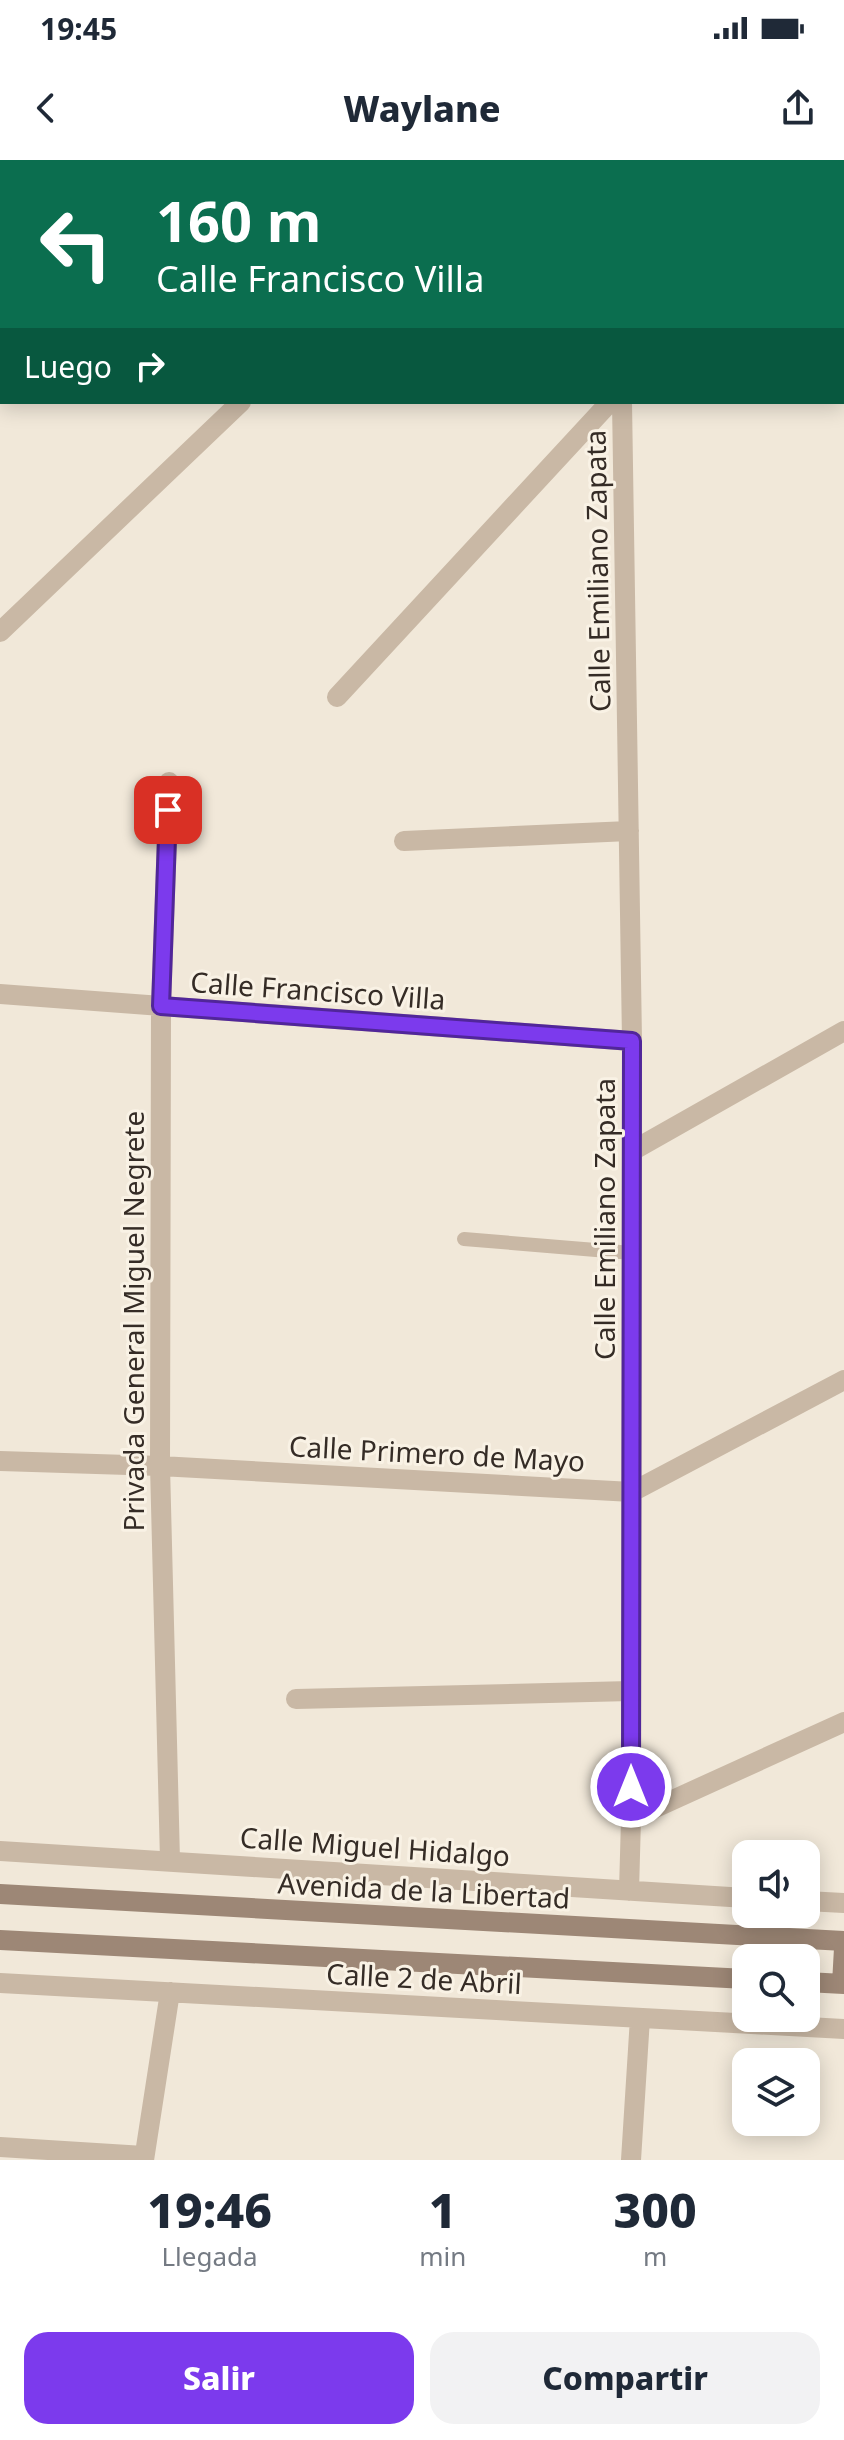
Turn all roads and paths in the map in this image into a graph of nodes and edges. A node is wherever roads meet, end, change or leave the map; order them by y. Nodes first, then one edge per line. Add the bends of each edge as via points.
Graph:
1 (239, 404) edge
2 (608, 404) edge
3 (622, 404) edge
4 (0, 632) edge
5 (337, 697) dead end
6 (169, 782) dead end
7 (629, 831) junction
8 (404, 841) dead end
9 (0, 994) edge
10 (161, 1006) junction
11 (844, 1031) edge
12 (632, 1041) junction
13 (632, 1151) junction
14 (464, 1239) dead end
15 (632, 1253) junction
16 (844, 1380) edge
17 (0, 1461) edge
18 (160, 1466) junction
19 (632, 1492) junction
20 (631, 1691) junction
21 (296, 1699) dead end
22 (844, 1722) edge
23 (631, 1819) junction
24 (0, 1851) edge
25 (170, 1860) junction
26 (629, 1891) junction
27 (0, 1894) edge
28 (732, 1897) edge
29 (820, 1902) edge
30 (844, 1903) edge
31 (0, 1940) edge
32 (844, 1941) edge
33 (844, 1948) edge
34 (732, 1978) edge
35 (0, 1983) edge
36 (820, 1983) edge
37 (843, 1984) edge
38 (170, 1992) junction
39 (640, 2018) junction
40 (844, 2029) edge
41 (0, 2147) edge
42 (144, 2158) edge
43 (631, 2160) edge

1 - 4 street
2 - 5 street
3 - 7 street, Calle Emiliano Zapata
6 - 10 street, Privada General Miguel Negrete
7 - 8 street
7 - 12 street, Calle Emiliano Zapata
9 - 10 street, Calle Francisco Villa
10 - 12 street, Calle Francisco Villa
10 - 18 street, Privada General Miguel Negrete
11 - 13 street
12 - 13 street, Calle Emiliano Zapata
13 - 15 street, Calle Emiliano Zapata
14 - 15 lane
15 - 19 street, Calle Emiliano Zapata
16 - 19 street
17 - 18 street, Calle Primero de Mayo
18 - 19 street, Calle Primero de Mayo
18 - 25 street, Privada General Miguel Negrete
19 - 20 street, Calle Emiliano Zapata
20 - 21 street
20 - 23 street, Calle Emiliano Zapata
22 - 23 street
23 - 26 street, Calle Emiliano Zapata
24 - 25 street, Calle Miguel Hidalgo
25 - 26 street, Calle Miguel Hidalgo
26 - 28 street, Calle Miguel Hidalgo
27 - 32 street, Avenida de la Libertad
29 - 30 street
31 - 34 street
33 - 37 street
35 - 38 street, Calle 2 de Abril
36 - 37 street
38 - 39 street, Calle 2 de Abril
38 - 42 street
39 - 40 street, Calle 2 de Abril
39 - 43 street
41 - 42 street

